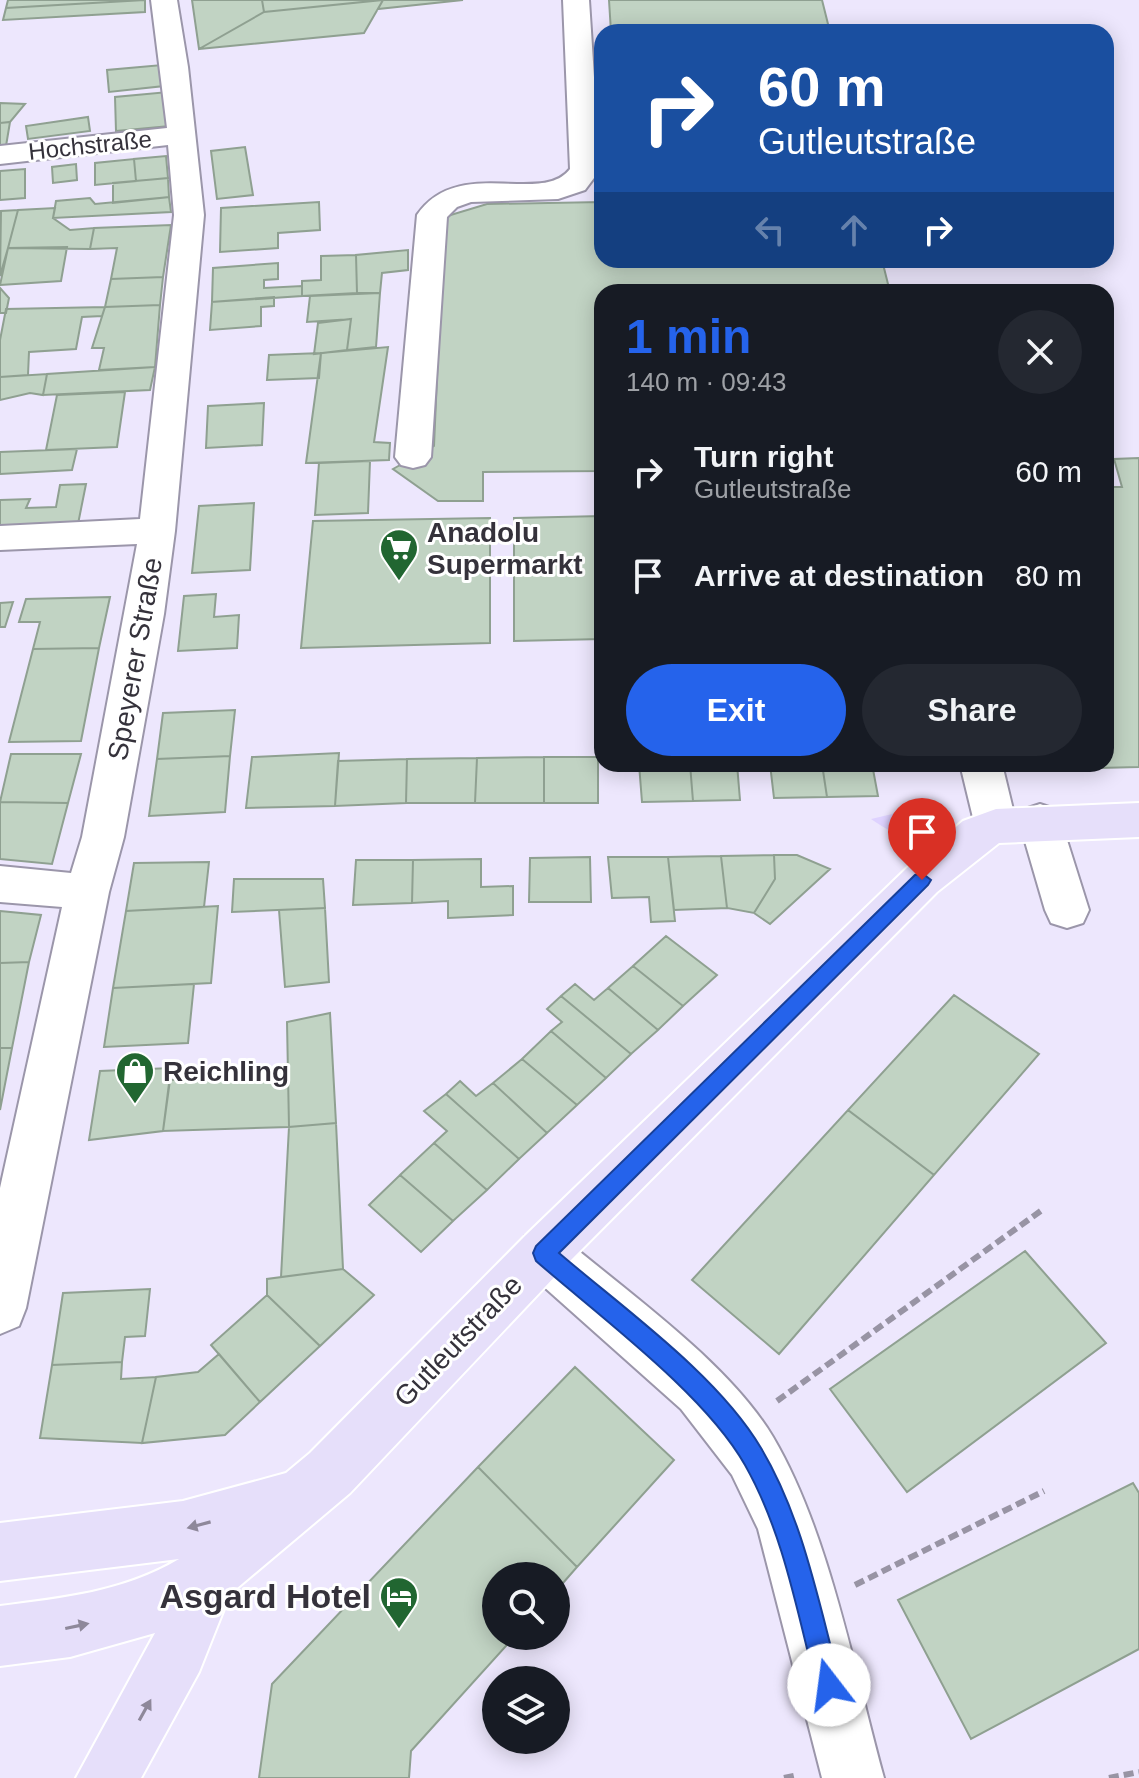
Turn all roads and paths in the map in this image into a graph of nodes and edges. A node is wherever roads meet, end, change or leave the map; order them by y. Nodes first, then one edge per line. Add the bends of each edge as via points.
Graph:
1 (164, 0) edge
2 (576, 0) edge
3 (180, 135) junction
4 (0, 155) edge
5 (413, 457) dead end
6 (157, 531) junction
7 (0, 538) edge
8 (983, 772) edge
9 (1139, 820) edge
10 (1040, 821) junction
11 (996, 826) junction
12 (0, 884) edge
13 (87, 892) junction
14 (1067, 910) dead end
15 (1042, 1210) dead end
16 (543, 1253) junction
17 (0, 1308) edge
18 (737, 1435) junction
19 (1044, 1491) dead end
20 (301, 1497) junction
21 (0, 1552) edge
22 (209, 1574) junction
23 (807, 1607) junction
24 (0, 1636) edge
25 (1139, 1772) edge
26 (107, 1778) edge
27 (853, 1778) edge
28 (1109, 1778) edge

1 - 3 street, Speyerer Straße via 188,66
2 - 5 street via 582,180 555,191 468,192 438,204 432,215
3 - 4 street, Hochstraße
3 - 6 street, Speyerer Straße via 189,215
6 - 7 street
6 - 13 street, Speyerer Straße via 103,837
8 - 11 street
9 - 10 main road
10 - 11 main road
10 - 14 street
11 - 16 main road, Gutleutstraße via 978,833 922,880
12 - 13 street
13 - 17 street, Speyerer Straße
15 - 18 path via 765,1409
16 - 18 street via 700,1390
16 - 20 main road, Gutleutstraße
18 - 23 street via 785,1523
19 - 23 path
20 -> 21 main road, Gutleutstraße via 183,1530
20 - 22 main road, Gutleutstraße
24 -> 22 main road, Gutleutstraße via 131,1613
26 -> 22 main road via 178,1651
23 - 27 street
25 - 28 path

